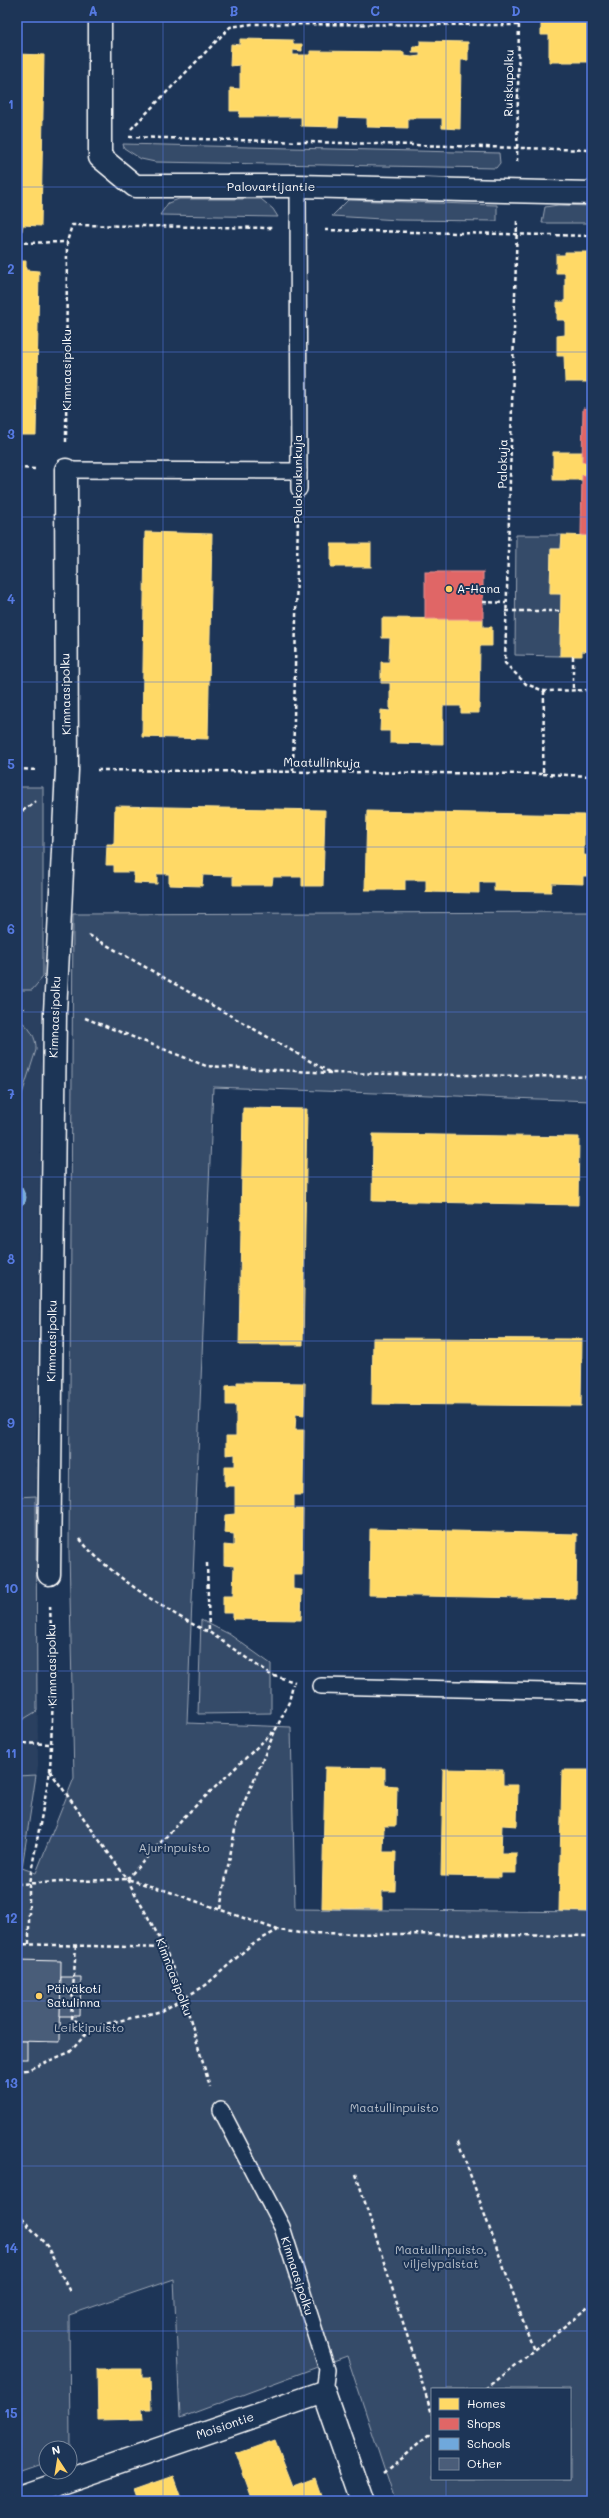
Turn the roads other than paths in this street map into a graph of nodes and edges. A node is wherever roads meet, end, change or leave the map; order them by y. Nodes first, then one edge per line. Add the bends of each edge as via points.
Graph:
1 (100, 17) edge
2 (298, 186) junction
3 (592, 193) edge
4 (66, 470) joint
5 (299, 471) junction
6 (299, 489) road end
7 (49, 1574) road end
8 (321, 1686) road end
9 (592, 1692) edge
10 (221, 2110) road end
11 (324, 2392) junction
12 (17, 2498) edge
13 (362, 2501) edge

1 - 2 street, Palovartijantie via 100,157 135,186
2 - 3 street, Palovartijantie
2 - 5 lane, Palokoukunkuja
4 - 5 lane
4 - 7 street, Kimnaasipolku via 67,770 54,1012
5 - 6 lane, Palokoukunkuja
8 - 9 lane
10 - 11 lane, Kimnaasipolku via 282,2228 327,2370
11 - 12 street, Moisiontie
11 - 13 street

